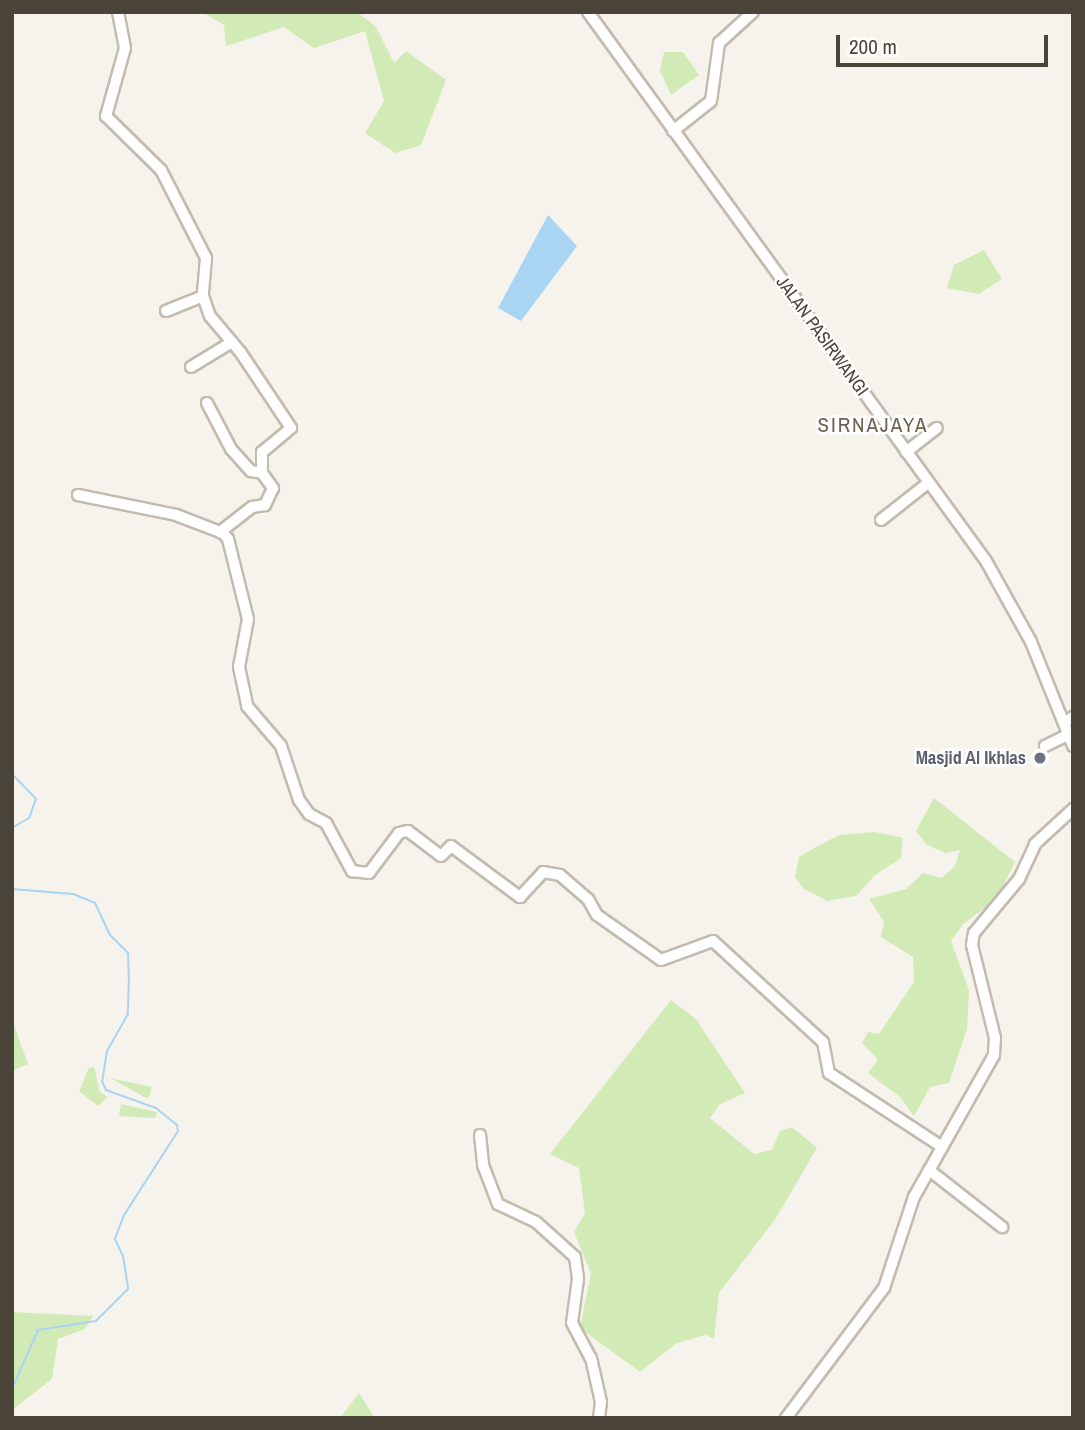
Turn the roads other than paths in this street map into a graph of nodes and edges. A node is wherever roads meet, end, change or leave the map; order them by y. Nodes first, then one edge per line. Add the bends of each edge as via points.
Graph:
1 (118, 12) edge
2 (588, 12) edge
3 (753, 12) edge
4 (673, 131) junction
5 (203, 296) junction
6 (166, 311) dead end
7 (232, 342) junction
8 (191, 367) dead end
9 (207, 403) dead end
10 (937, 428) dead end
11 (906, 452) junction
12 (262, 473) junction
13 (929, 483) junction
14 (78, 495) dead end
15 (881, 520) dead end
16 (220, 532) junction
17 (1068, 720) edge
18 (1068, 735) junction
19 (1045, 746) dead end
20 (1073, 747) edge
21 (1073, 809) edge
22 (480, 1135) dead end
23 (942, 1147) junction
24 (929, 1170) junction
25 (1002, 1227) dead end
26 (599, 1418) edge
27 (786, 1418) edge

1 - 5 street via 125,48 106,116 129,144 152,158 188,215 206,258
2 - 4 street, JALAN PASIRWANGI
3 - 4 street via 719,43 711,102
4 - 11 street, JALAN PASIRWANGI
5 - 6 street
5 - 7 street via 210,316
7 - 8 street
7 - 12 street via 291,428 262,452
9 - 12 street via 230,449 251,471
10 - 11 street
11 - 13 street, JALAN PASIRWANGI
12 - 16 street via 273,488 265,505 252,507
13 - 15 street
13 - 17 street, JALAN PASIRWANGI via 998,581
14 - 16 street via 176,515
16 - 23 street via 233,552 248,619 239,667 247,706 281,746 299,800 309,814 326,823 352,872 369,873 399,833 408,831 441,856 451,846 520,898 542,872 559,875 587,899 597,915 661,960 713,940 823,1042 829,1073
17 - 18 street, JALAN PASIRWANGI
18 - 19 street
18 - 20 street, JALAN PASIRWANGI
21 - 23 street via 1035,844 1019,879 974,933 972,945 995,1038 994,1055
22 - 26 street via 483,1165 498,1204 536,1222 575,1257 578,1279 572,1323 591,1358 601,1402
23 - 24 street
24 - 25 street
24 - 27 street via 901,1227 884,1288

